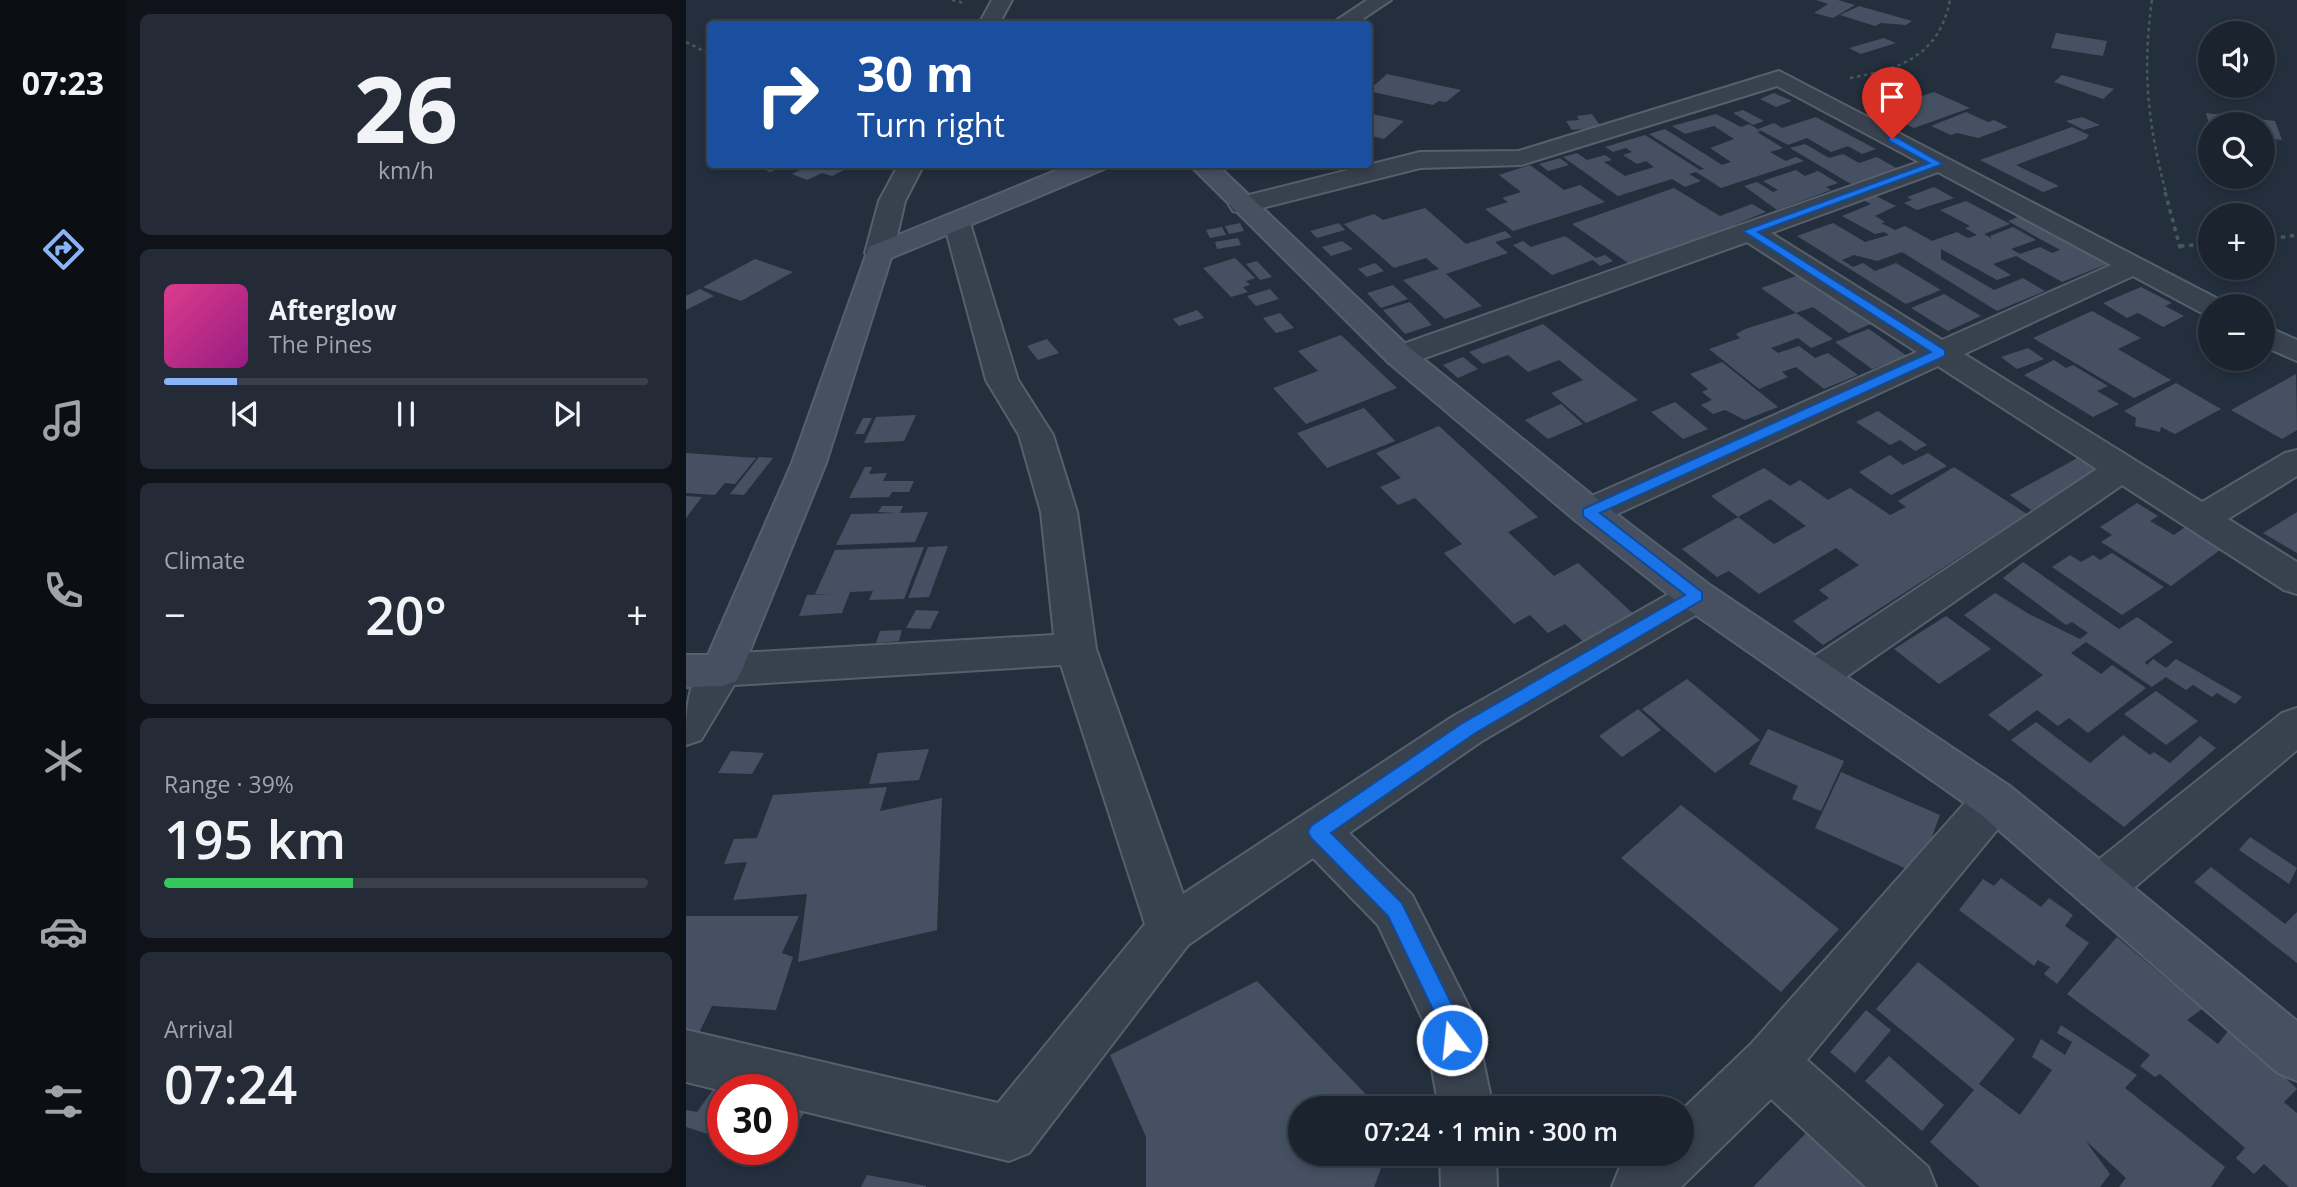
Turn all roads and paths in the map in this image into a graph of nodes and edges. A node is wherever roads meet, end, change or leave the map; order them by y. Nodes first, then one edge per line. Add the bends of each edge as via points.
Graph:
1 (1002, 0) edge
2 (1381, 0) edge
3 (1950, 0) edge
4 (2152, 0) edge
5 (991, 21) edge
6 (1346, 21) edge
7 (686, 42) edge
8 (707, 52) edge
9 (1779, 78) junction
10 (1938, 164) junction
11 (910, 168) edge
12 (1086, 168) edge
13 (1205, 168) edge
14 (1242, 205) junction
15 (957, 223) junction
16 (1749, 231) junction
17 (2297, 235) edge
18 (2275, 238) edge
19 (879, 253) junction
20 (2132, 266) junction
21 (2199, 294) edge
22 (2198, 299) edge
23 (2275, 340) edge
24 (2297, 352) edge
25 (1941, 353) junction
26 (1399, 356) junction
27 (2297, 461) edge
28 (2122, 468) junction
29 (1588, 512) junction
30 (2202, 519) junction
31 (2297, 580) edge
32 (1697, 596) junction
33 (1076, 649) junction
34 (704, 670) edge
35 (1815, 677) junction
36 (2297, 725) edge
37 (686, 727) edge
38 (1995, 800) junction
39 (1317, 832) junction
40 (2099, 888) junction
41 (1171, 929) junction
42 (2297, 1055) edge
43 (686, 1056) edge
44 (1770, 1063) junction
45 (1464, 1096) edge
46 (1694, 1136) edge
47 (1468, 1166) edge
48 (1662, 1166) edge
49 (1469, 1187) edge
50 (1640, 1187) edge
51 (1908, 1187) edge

1 - 5 street
2 - 6 street
3 - 9 path via 1934,44 1904,61 1861,77 1823,81
4 - 21 path via 2146,92 2152,133
7 - 8 path
9 - 10 street
9 - 14 street via 1521,158 1420,160
10 - 16 street
10 - 20 street
11 - 19 street via 892,201
12 - 15 street
13 - 14 street
14 - 26 street
15 - 19 street
15 - 33 street via 1002,380 1036,435 1059,512
16 - 25 street
16 - 26 street
17 - 18 path
19 - 34 street via 809,463
20 - 22 street
20 - 25 street
23 - 24 street
25 - 28 street
25 - 29 street
26 - 29 street
27 - 30 street
28 - 30 street
28 - 35 street
29 - 32 street
30 - 31 street
32 - 35 street
32 - 39 street via 1467,729
33 - 34 street
33 - 41 street
34 - 37 street
35 - 38 street
36 - 40 street
38 - 40 street
38 - 44 street
39 - 41 street
39 - 45 street via 1395,910 1448,1017
40 - 42 street
41 - 43 street via 1009,1133
44 - 46 street
44 - 51 street
47 - 49 street
48 - 50 street

